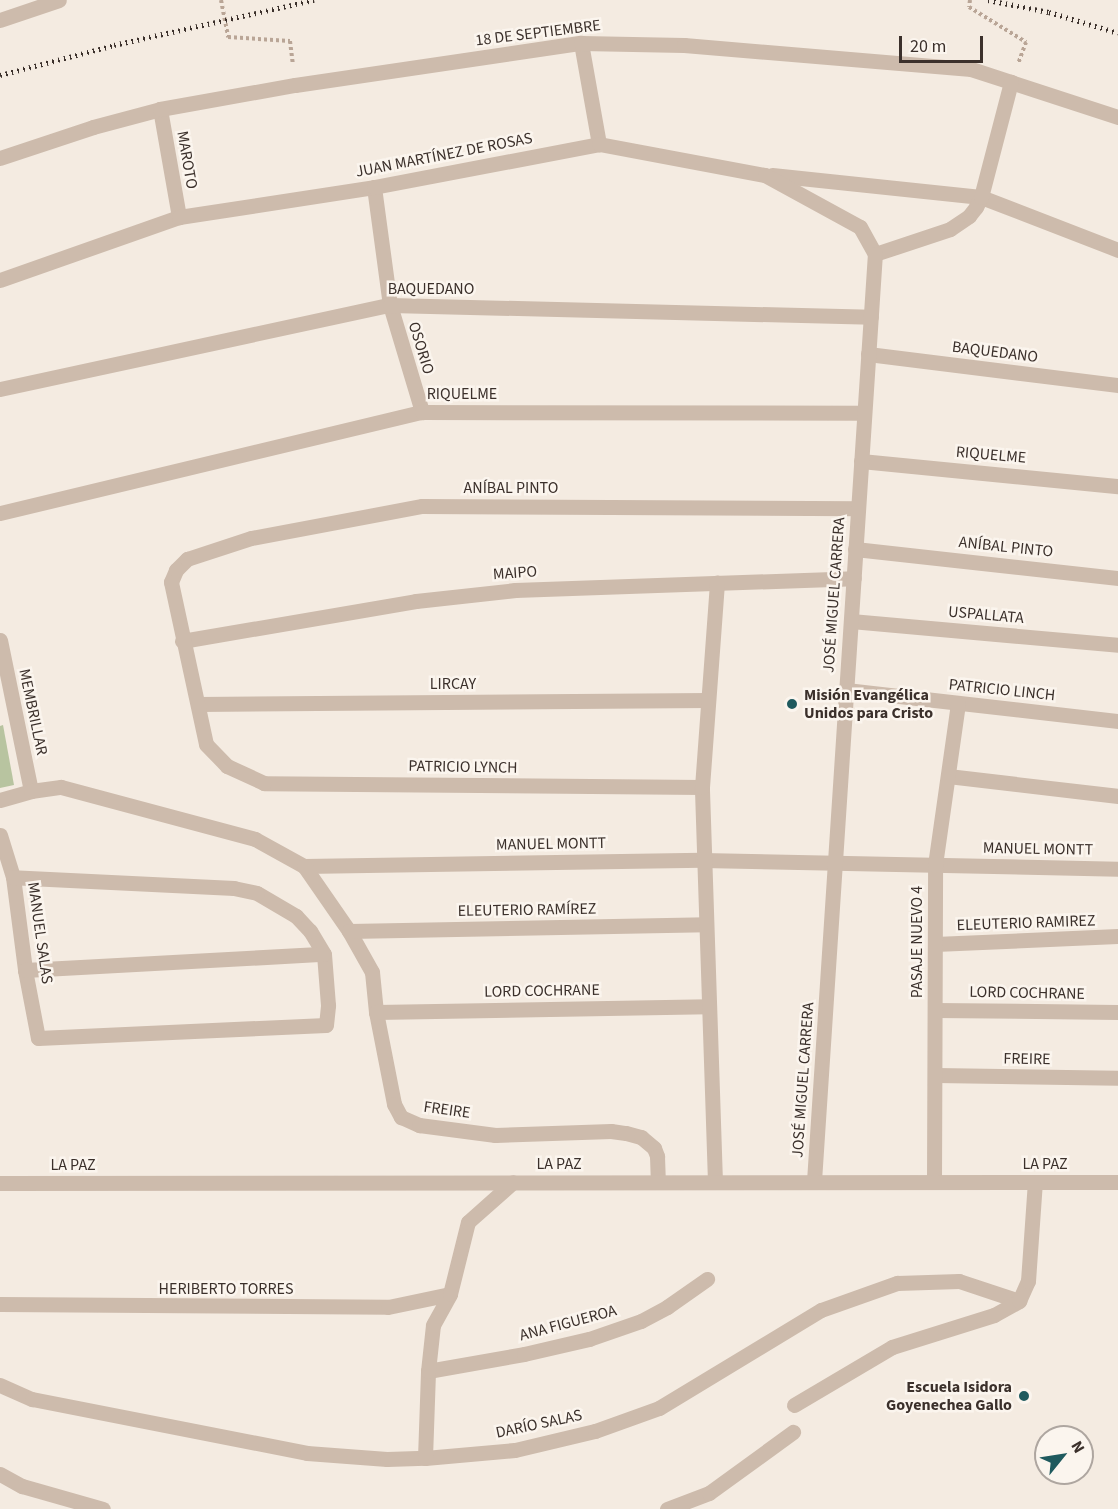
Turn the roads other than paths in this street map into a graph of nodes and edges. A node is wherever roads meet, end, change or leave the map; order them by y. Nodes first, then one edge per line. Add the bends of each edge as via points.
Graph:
1 (59, 0) edge
2 (0, 20) edge
3 (581, 43) junction
4 (1011, 82) junction
5 (160, 109) junction
6 (1118, 117) edge
7 (599, 144) junction
8 (0, 158) edge
9 (765, 175) junction
10 (374, 188) junction
11 (981, 197) junction
12 (179, 218) junction
13 (1118, 250) edge
14 (875, 254) junction
15 (0, 280) edge
16 (390, 305) junction
17 (871, 317) junction
18 (868, 354) junction
19 (1118, 385) edge
20 (0, 388) edge
21 (422, 412) junction
22 (864, 413) junction
23 (861, 461) junction
24 (1118, 486) edge
25 (858, 508) junction
26 (0, 513) edge
27 (855, 549) junction
28 (854, 578) junction
29 (1118, 578) edge
30 (717, 583) junction
31 (851, 621) junction
32 (0, 640) edge
33 (182, 641) junction
34 (1118, 645) edge
35 (846, 690) junction
36 (708, 700) junction
37 (198, 704) junction
38 (958, 704) junction
39 (7, 709) edge
40 (1118, 720) edge
41 (948, 776) junction
42 (702, 787) junction
43 (31, 791) junction
44 (1118, 796) edge
45 (0, 800) edge
46 (0, 835) edge
47 (702, 860) junction
48 (835, 861) junction
49 (934, 865) junction
50 (304, 866) junction
51 (1118, 869) edge
52 (13, 877) junction
53 (706, 924) junction
54 (349, 932) junction
55 (1118, 936) edge
56 (935, 944) junction
57 (324, 954) junction
58 (25, 970) junction
59 (708, 1006) junction
60 (935, 1010) junction
61 (376, 1012) junction
62 (1118, 1012) edge
63 (936, 1075) junction
64 (1118, 1078) edge
65 (814, 1181) junction
66 (934, 1181) junction
67 (513, 1182) junction
68 (658, 1182) junction
69 (714, 1182) junction
70 (1035, 1182) junction
71 (1118, 1182) edge
72 (0, 1183) edge
73 (707, 1279) dead end
74 (450, 1293) junction
75 (1019, 1301) junction
76 (0, 1304) edge
77 (428, 1371) junction
78 (0, 1385) edge
79 (794, 1405) dead end
80 (793, 1432) dead end
81 (425, 1458) junction
82 (0, 1474) edge
83 (103, 1509) edge
84 (667, 1509) edge

1 - 2 street
3 - 4 street, 18 DE SEPTIEMBRE via 684,45 971,69
3 - 5 street, 18 DE SEPTIEMBRE
3 - 7 street
4 - 6 street, 18 DE SEPTIEMBRE
4 - 11 street
5 - 8 street, 18 DE SEPTIEMBRE
5 - 12 street, MAROTO
7 - 9 street, JUAN MARTÍNEZ DE ROSAS
7 - 10 street, JUAN MARTÍNEZ DE ROSAS
9 - 11 street
9 - 14 street, JUAN MARTÍNEZ DE ROSAS via 860,227
10 - 12 street, JUAN MARTÍNEZ DE ROSAS
10 - 16 street, OSORIO
11 - 13 street
11 - 14 street via 969,216 950,229
12 - 15 street, JUAN MARTÍNEZ DE ROSAS
14 - 17 street, JOSÉ MIGUEL CARRERA
16 - 17 street, BAQUEDANO
16 - 20 street, BAQUEDANO
16 - 21 street, OSORIO
17 - 18 street, JOSÉ MIGUEL CARRERA
18 - 19 street, BAQUEDANO
18 - 22 street, JOSÉ MIGUEL CARRERA
21 - 22 street, RIQUELME
21 - 26 street, RIQUELME
22 - 23 street, JOSÉ MIGUEL CARRERA
23 - 24 street, RIQUELME
23 - 25 street, JOSÉ MIGUEL CARRERA
25 - 27 street, JOSÉ MIGUEL CARRERA
25 - 33 street, ANÍBAL PINTO via 422,506 251,538 187,559 176,570 171,582
27 - 28 street, JOSÉ MIGUEL CARRERA
27 - 29 street, ANÍBAL PINTO
28 - 30 street, MAIPO
28 - 31 street, JOSÉ MIGUEL CARRERA
30 - 33 street, MAIPO via 515,590 416,601
30 - 36 street
31 - 34 street, USPALLATA
31 - 35 street, JOSÉ MIGUEL CARRERA
32 - 39 street, MEMBRILLAR
33 - 37 street
35 - 38 street, PATRICIO LINCH
35 - 48 street, JOSÉ MIGUEL CARRERA
36 - 37 street, LIRCAY
36 - 42 street
37 - 42 street, PATRICIO LYNCH via 206,744 227,766 264,783
38 - 40 street, PATRICIO LINCH
38 - 41 street, PASAJE NUEVO 4
39 - 43 street, MEMBRILLAR
41 - 44 street
41 - 49 street, PASAJE NUEVO 4
42 - 47 street
43 - 45 street, MANUEL MONTT
43 - 50 street, MANUEL MONTT via 61,787 255,839
46 - 52 street, MANUEL SALAS
47 - 48 street, MANUEL MONTT
47 - 50 street, MANUEL MONTT
47 - 53 street
48 - 49 street, MANUEL MONTT
48 - 65 street, JOSÉ MIGUEL CARRERA
49 - 51 street, MANUEL MONTT
49 - 56 street, PASAJE NUEVO 4
50 - 54 street, FREIRE
52 - 57 street via 234,888 257,893 296,916
52 - 58 street, MANUEL SALAS
53 - 54 street, ELEUTERIO RAMÍREZ
53 - 59 street
54 - 61 street, FREIRE via 372,972
55 - 56 street, ELEUTERIO RAMIREZ
56 - 60 street, PASAJE NUEVO 4
57 - 58 street
57 - 58 street, MANUEL SALAS via 326,1025 38,1038
59 - 61 street, LORD COCHRANE
59 - 69 street
60 - 62 street, LORD COCHRANE
60 - 63 street, PASAJE NUEVO 4
61 - 68 street, FREIRE via 394,1104 409,1123 495,1135 626,1133 641,1137 654,1148
63 - 64 street, FREIRE
63 - 66 street, PASAJE NUEVO 4
65 - 66 street, LA PAZ
65 - 69 street, LA PAZ
66 - 70 street, LA PAZ
67 - 68 street, LA PAZ
67 - 72 street, LA PAZ
67 - 74 street via 468,1222
68 - 69 street, LA PAZ
70 - 71 street, LA PAZ
70 - 75 street via 1028,1281
73 - 77 street, ANA FIGUEROA via 641,1321 589,1339
74 - 76 street, HERIBERTO TORRES via 388,1307
74 - 77 street via 433,1325
75 - 79 street via 994,1315 892,1347
75 - 81 street, DARÍO SALAS via 959,1281 897,1283 821,1310 659,1408 595,1431 515,1450
77 - 81 street
78 - 81 street, DARÍO SALAS via 32,1399 307,1453
80 - 84 street via 709,1493
82 - 83 street via 22,1486

